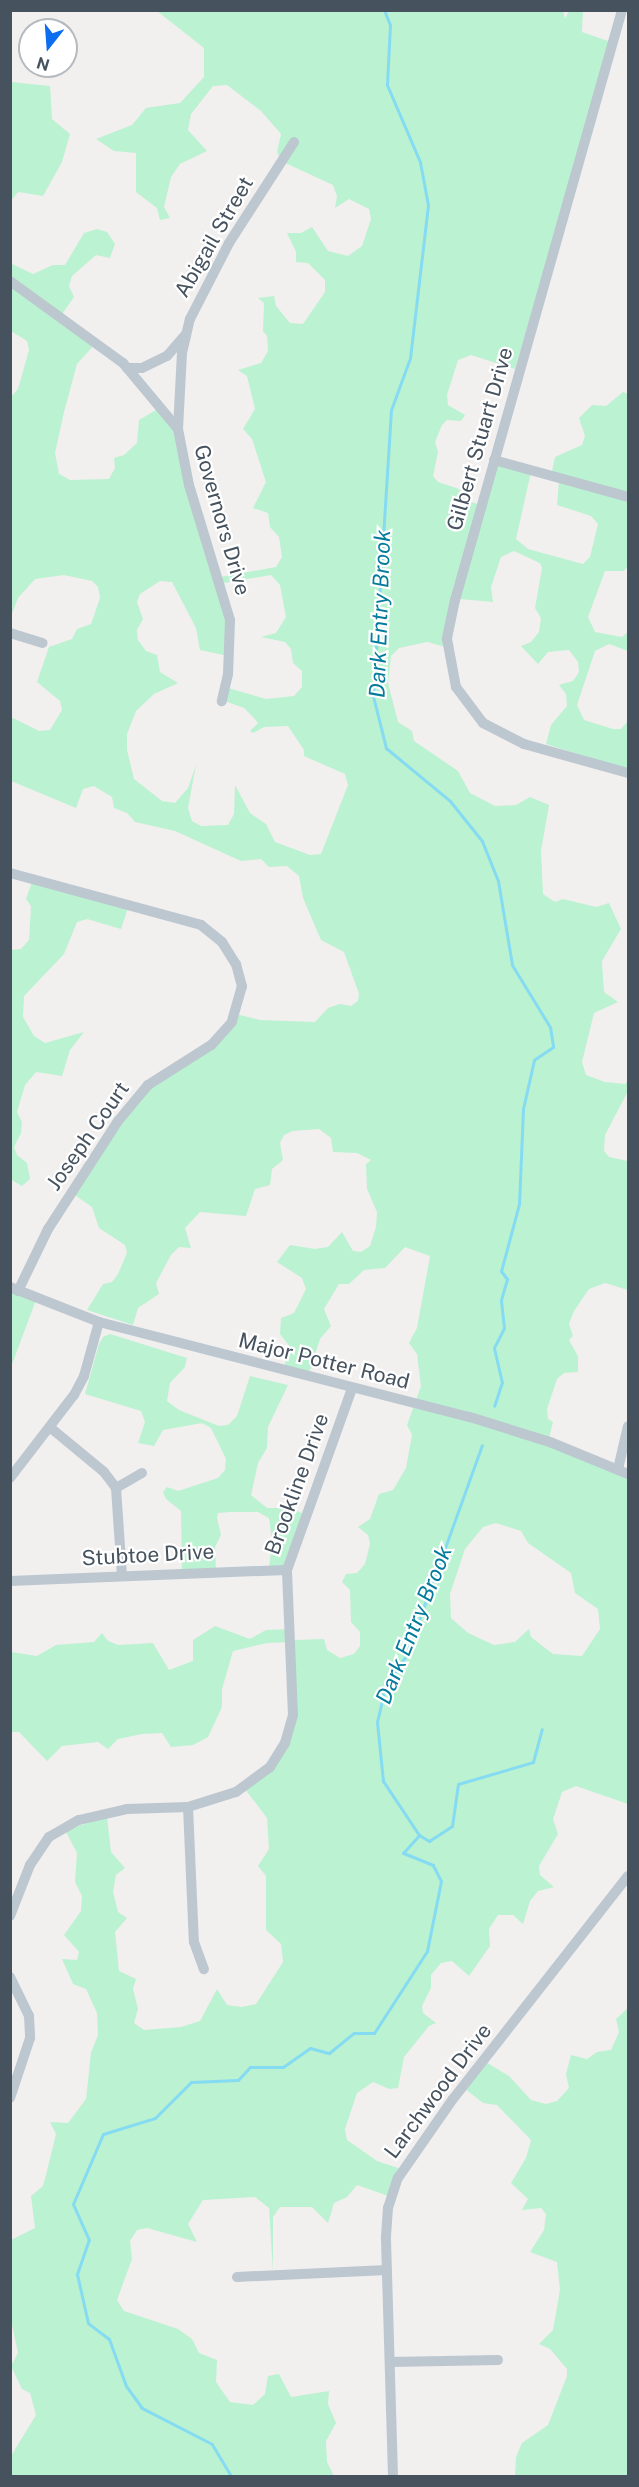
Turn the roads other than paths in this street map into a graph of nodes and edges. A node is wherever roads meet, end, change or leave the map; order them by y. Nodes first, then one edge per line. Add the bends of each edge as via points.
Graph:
1 (622, 10) edge
2 (294, 142) dead end
3 (10, 281) edge
4 (187, 333) junction
5 (127, 368) junction
6 (178, 429) junction
7 (494, 460) junction
8 (628, 497) edge
9 (10, 633) edge
10 (42, 644) dead end
11 (222, 701) dead end
12 (628, 773) edge
13 (10, 873) edge
14 (14, 1289) edge
15 (99, 1322) junction
16 (352, 1388) junction
17 (628, 1426) edge
18 (51, 1429) junction
19 (618, 1469) junction
20 (142, 1473) dead end
21 (628, 1474) edge
22 (10, 1478) edge
23 (116, 1488) junction
24 (287, 1570) junction
25 (122, 1575) junction
26 (10, 1581) edge
27 (188, 1807) junction
28 (628, 1876) edge
29 (10, 1916) edge
30 (204, 1969) dead end
31 (10, 1977) edge
32 (10, 2098) edge
33 (387, 2270) junction
34 (237, 2277) dead end
35 (498, 2360) dead end
36 (390, 2362) junction
37 (393, 2476) edge

1 - 7 street, Gilbert Stuart Drive
2 - 4 street, Abigail Street via 229,243
3 - 5 street, Governors Drive
4 - 5 street via 167,356 142,368
4 - 6 street, Abigail Street via 182,353
5 - 6 street, Governors Drive
6 - 11 street, Governors Drive via 189,485 230,620 228,674
7 - 8 street
7 - 12 street, Gilbert Stuart Drive via 449,623 448,655 456,687 471,712 495,731 524,744
9 - 10 street
13 - 14 street, Joseph Court via 201,925 222,942 236,964 242,986 232,1022 211,1045 148,1085 118,1120
14 - 15 street, Major Potter Road
15 - 16 street, Major Potter Road
15 - 18 street via 84,1376
16 - 19 street, Major Potter Road via 478,1420
16 - 24 street, Brookline Drive
17 - 19 street
18 - 22 street
18 - 23 street via 104,1472
19 - 21 street, Major Potter Road
20 - 23 street
23 - 25 street
24 - 25 street, Stubtoe Drive
24 - 27 street, Brookline Drive via 295,1677 293,1715 285,1743 267,1771 236,1792
25 - 26 street, Stubtoe Drive
27 - 29 street, Brookline Drive via 127,1809 79,1820 49,1837 30,1865
27 - 30 street via 194,1942
28 - 33 street, Larchwood Drive via 413,2152 388,2208
31 - 32 street via 29,2016 30,2038
33 - 34 street
33 - 36 street, Larchwood Drive
35 - 36 street
36 - 37 street, Larchwood Drive

